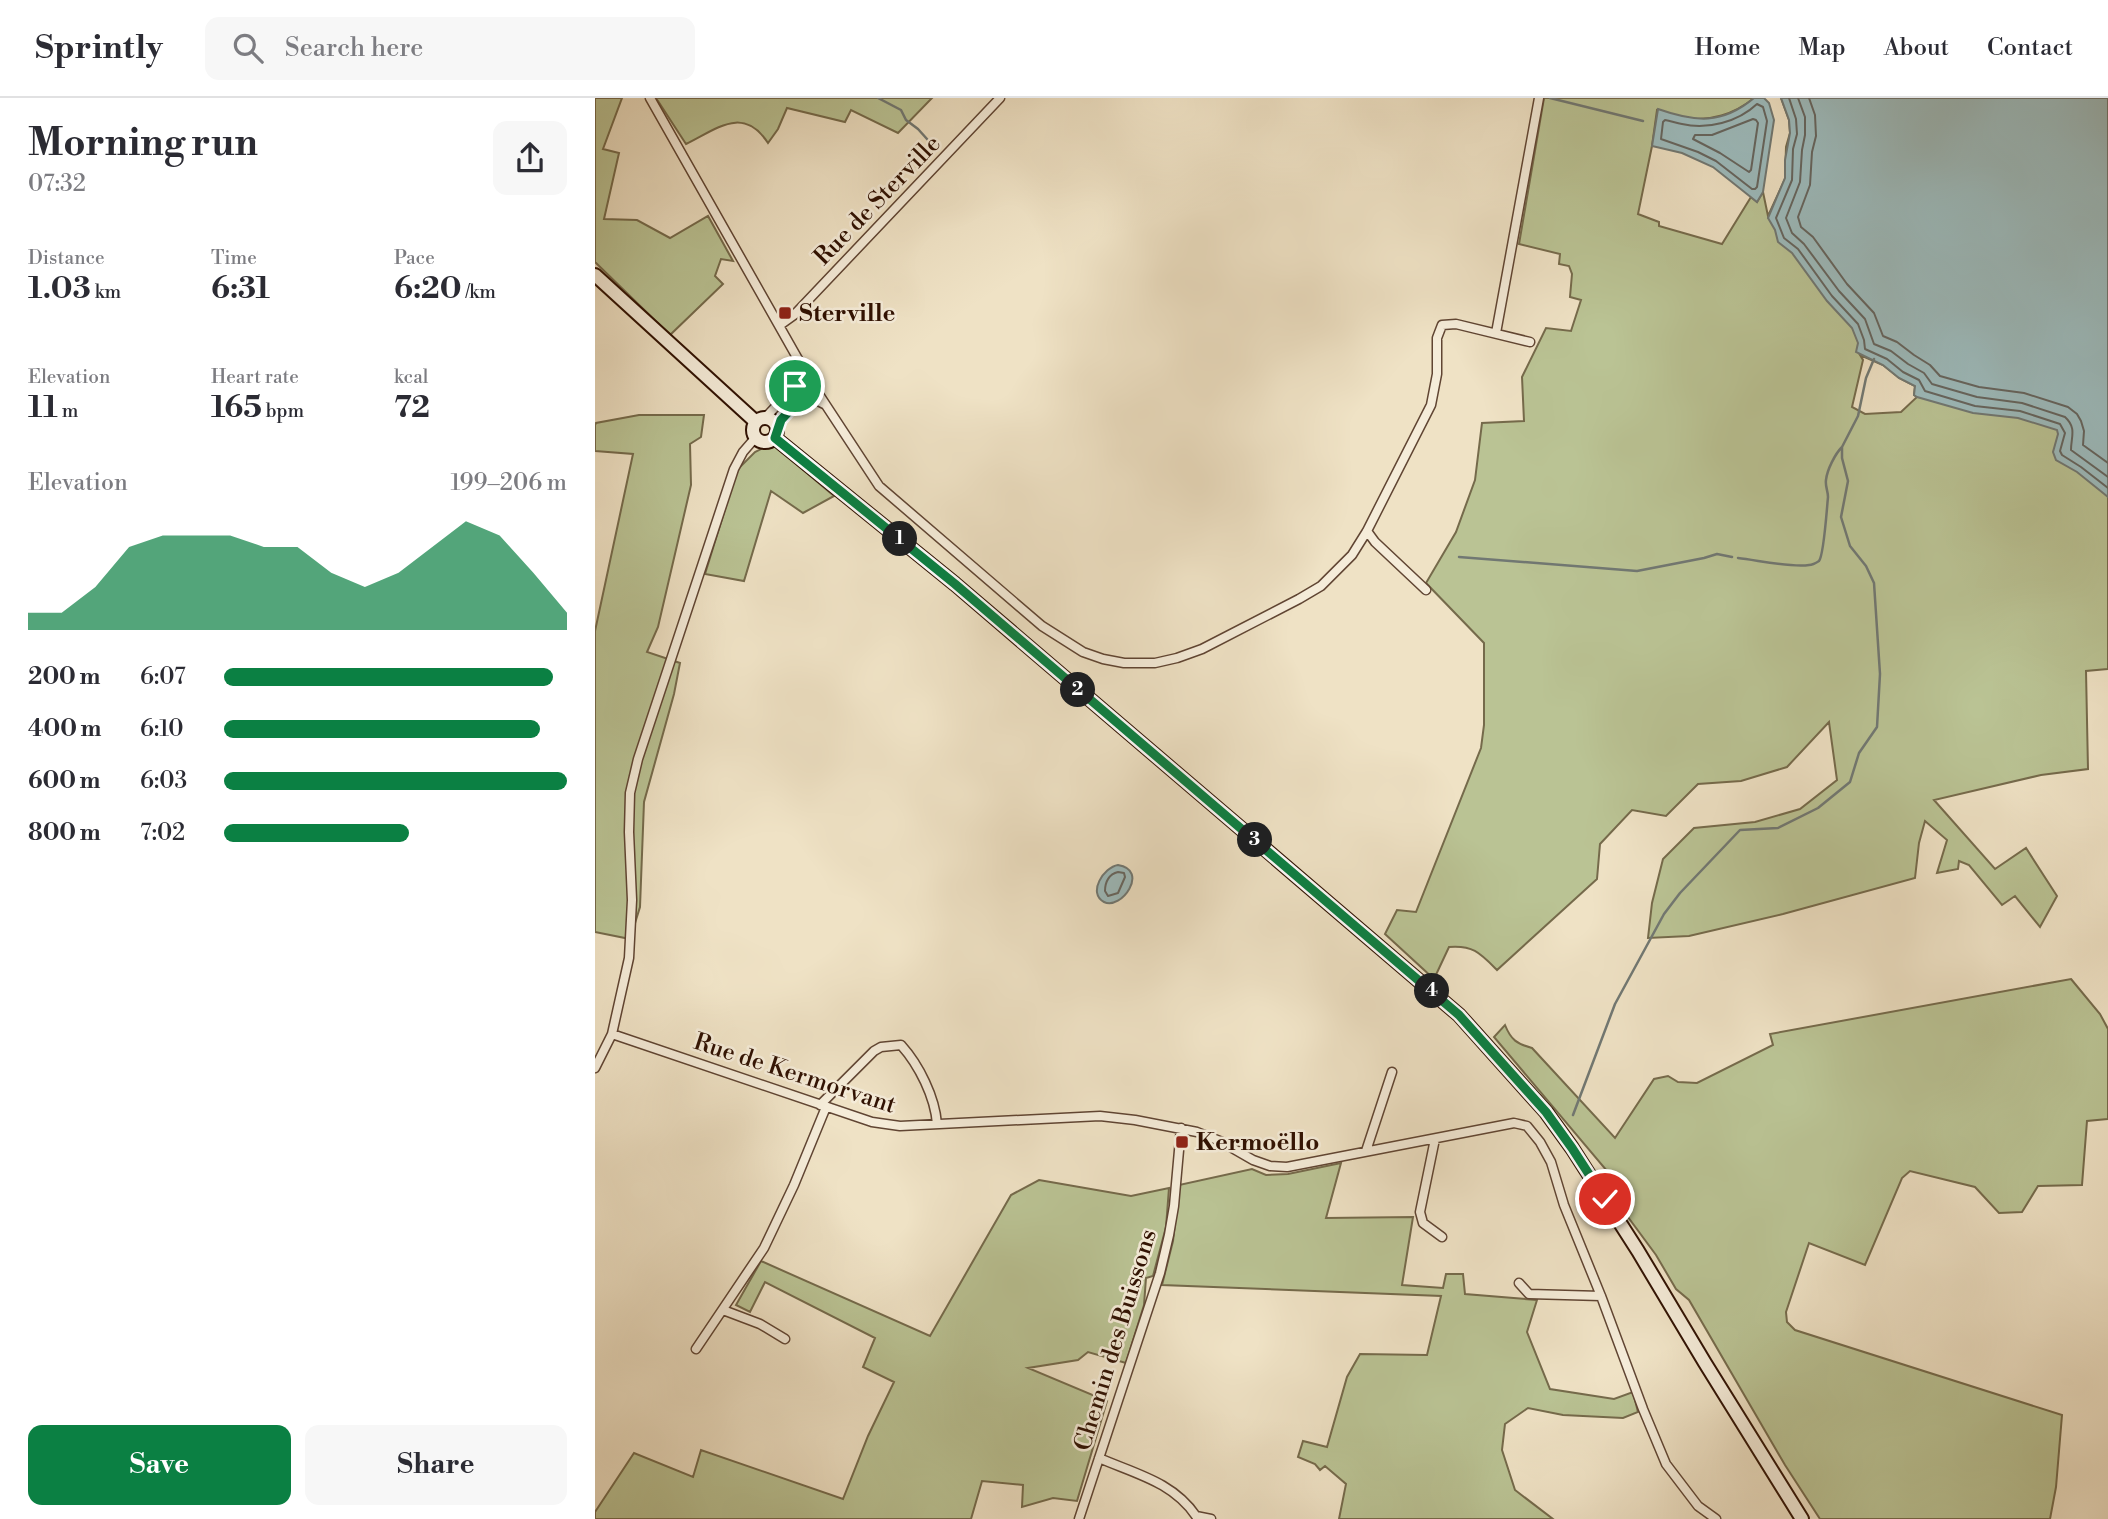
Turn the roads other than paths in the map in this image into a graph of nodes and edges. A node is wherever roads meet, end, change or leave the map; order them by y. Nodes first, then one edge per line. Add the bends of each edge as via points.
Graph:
1 (650, 98) edge
2 (1000, 98) edge
3 (1539, 98) edge
4 (595, 275) edge
5 (780, 325) junction
6 (1496, 334) junction
7 (1530, 342) dead end
8 (800, 386) junction
9 (802, 397) junction
10 (824, 404) junction
11 (760, 420) junction
12 (776, 433) junction
13 (756, 437) junction
14 (1367, 531) junction
15 (1426, 590) dead end
16 (612, 1034) junction
17 (600, 1045) edge
18 (595, 1068) edge
19 (1392, 1072) dead end
20 (823, 1106) junction
21 (937, 1124) junction
22 (1181, 1128) junction
23 (1436, 1139) junction
24 (1366, 1151) junction
25 (1443, 1237) dead end
26 (1519, 1283) dead end
27 (1601, 1296) junction
28 (723, 1310) junction
29 (785, 1339) dead end
30 (696, 1349) dead end
31 (1100, 1458) junction
32 (1196, 1517) edge
33 (1079, 1519) edge
34 (1211, 1519) edge
35 (1716, 1519) edge
36 (1802, 1519) edge

1 - 5 street
2 - 5 street, Rue de Sterville
3 - 6 street
4 - 11 main road
5 - 8 street via 803,368
6 - 7 street
6 - 14 street via 1442,325 1431,405
8 - 9 street
8 - 10 street via 816,390
8 - 11 street
9 - 10 street
9 - 12 street
10 - 14 street via 879,486 1042,626 1103,659 1155,663 1202,649 1321,586 1352,555
11 - 12 main road via 773,421
11 - 13 main road via 753,430
12 - 13 main road via 767,442
12 - 36 main road via 1459,1015 1572,1148
13 - 16 street via 734,469 638,759 630,793 629,958
14 - 15 street
16 - 17 street
16 - 20 street, Rue de Kermorvant
17 - 18 street
19 - 24 street
20 - 21 street, Rue de Kermorvant via 873,1122
20 - 21 street via 874,1051 901,1045 922,1077
20 - 28 street via 764,1248
21 - 22 street, Rue de Kermorvant via 1100,1116
22 - 24 street, Rue de Kermorvant via 1270,1166 1287,1167
22 - 31 street, Chemin des Buissons via 1160,1273
23 - 24 street, Rue de Kermorvant
23 - 25 street via 1420,1212 1423,1223
23 - 27 street, Rue de Kermorvant via 1514,1123 1527,1126 1551,1162
26 - 27 street via 1529,1294
27 - 35 street via 1666,1464 1698,1506
28 - 29 street
28 - 30 street
31 - 32 street via 1172,1490
31 - 33 street, Chemin des Buissons
32 - 34 street

